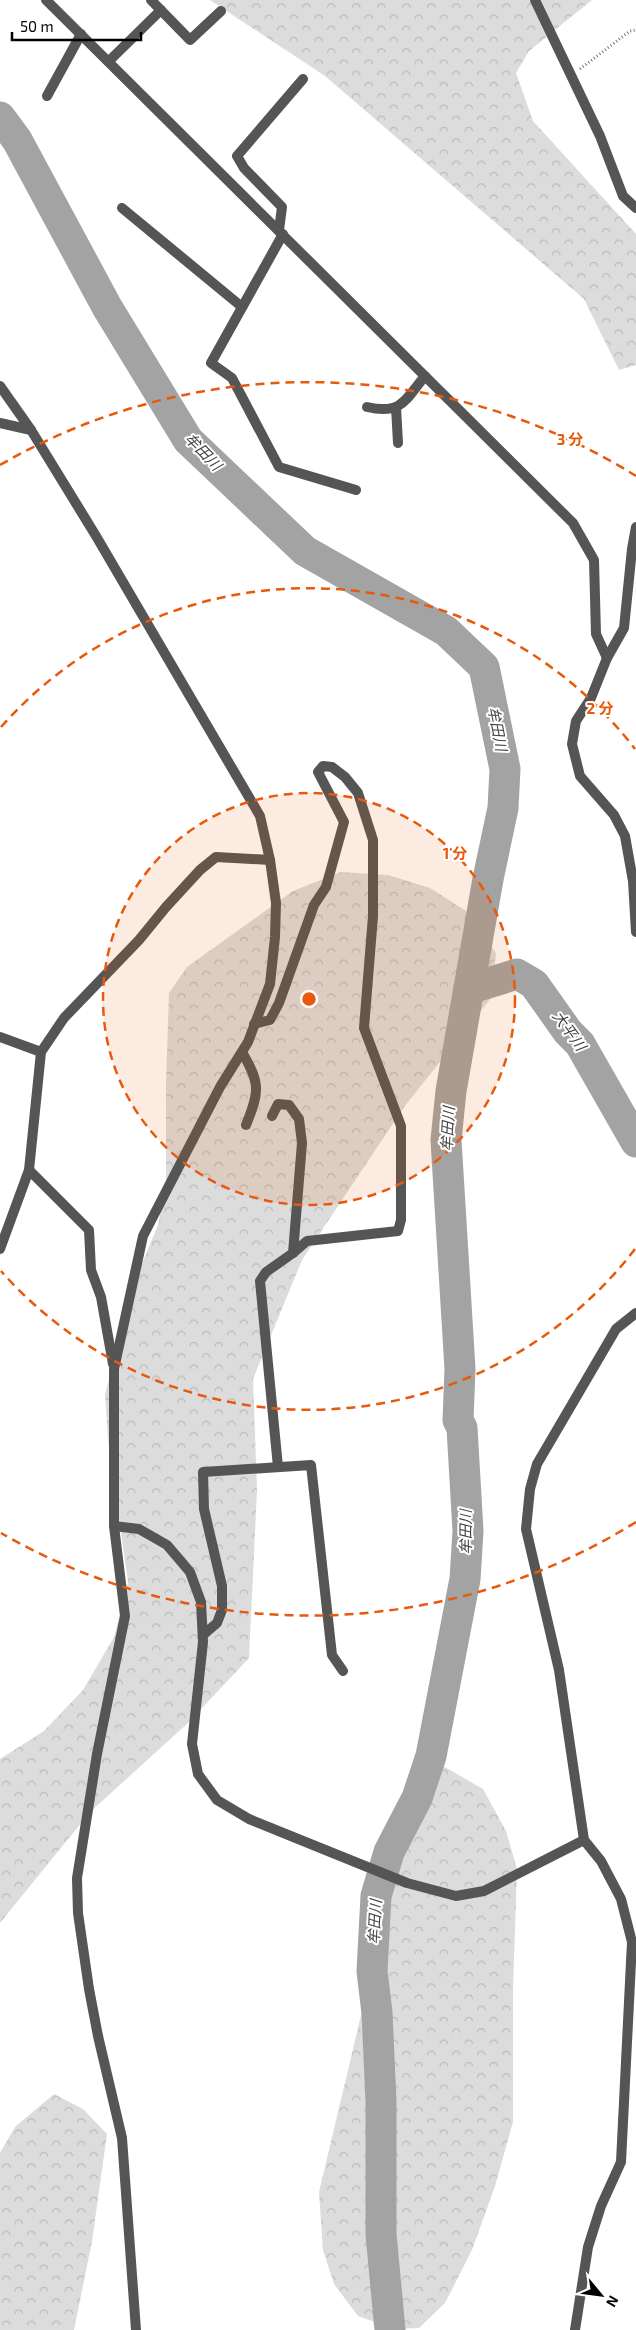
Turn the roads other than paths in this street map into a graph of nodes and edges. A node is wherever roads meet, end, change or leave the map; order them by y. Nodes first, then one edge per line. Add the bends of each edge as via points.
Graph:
1 (46, 0) edge
2 (151, 0) edge
3 (535, 0) edge
4 (160, 10) junction
5 (221, 11) dead end
6 (81, 34) junction
7 (109, 61) junction
8 (303, 79) dead end
9 (48, 96) dead end
10 (122, 208) dead end
11 (636, 208) edge
12 (281, 232) junction
13 (242, 307) junction
14 (425, 376) junction
15 (0, 386) edge
16 (367, 407) dead end
17 (396, 407) junction
18 (0, 423) edge
19 (31, 430) junction
20 (398, 443) dead end
21 (356, 490) dead end
22 (636, 528) edge
23 (607, 658) junction
24 (270, 860) junction
25 (636, 932) edge
26 (254, 1024) junction
27 (0, 1037) edge
28 (41, 1052) junction
29 (242, 1052) junction
30 (272, 1116) dead end
31 (246, 1125) dead end
32 (28, 1170) junction
33 (0, 1249) edge
34 (293, 1253) junction
35 (636, 1313) edge
36 (114, 1370) junction
37 (278, 1467) junction
38 (114, 1526) junction
39 (203, 1635) junction
40 (343, 1670) dead end
41 (584, 1840) junction
42 (136, 2330) edge
43 (576, 2330) edge

1 - 6 street
2 - 4 street
3 - 11 street via 572,75 624,196
4 - 5 street via 190,40
4 - 7 street
6 - 7 street
6 - 9 street
7 - 12 street
8 - 12 street via 237,156 244,168 282,207
10 - 13 street
12 - 13 street
12 - 14 street
13 - 21 street via 212,363 232,378 279,467
14 - 17 street
14 - 23 street via 573,523 594,560 596,634
15 - 19 street
16 - 17 street via 384,411
17 - 20 street
18 - 19 street
19 - 24 street via 260,816
22 - 23 street via 624,628
23 - 25 street via 591,698 576,721 572,744 580,776 614,815 625,836 633,881
24 - 26 street via 276,902 275,937 270,984
24 - 28 street via 216,856 64,1018
26 - 29 street
26 - 34 street via 270,1020 279,1003 314,905 326,887 344,822 318,772 323,766 332,767 358,793 373,840 373,916 364,1028 401,1126 401,1220 398,1231 307,1241
27 - 28 street
28 - 32 street
29 - 31 street via 254,1073 257,1092
29 - 36 street via 220,1086 144,1236
30 - 34 street via 278,1104 290,1105 300,1119 302,1143
32 - 33 street
32 - 36 street via 89,1230 91,1270 101,1297
34 - 37 street via 266,1272 260,1281
35 - 41 street via 616,1329 537,1464 526,1510 526,1529 560,1670
36 - 38 street
37 - 39 street via 203,1472 204,1509 222,1586 222,1610 217,1623
37 - 40 street via 311,1465 332,1655
38 - 39 street via 139,1529 167,1545 190,1572 201,1602
38 - 42 street via 125,1616 96,1754 77,1878 78,1913 89,1989 122,2138
39 - 41 street via 192,1744 198,1774 217,1800 250,1819 407,1883 456,1896 484,1891
41 - 43 street via 601,1861 621,1899 632,1942 621,2162 601,2206 588,2247

